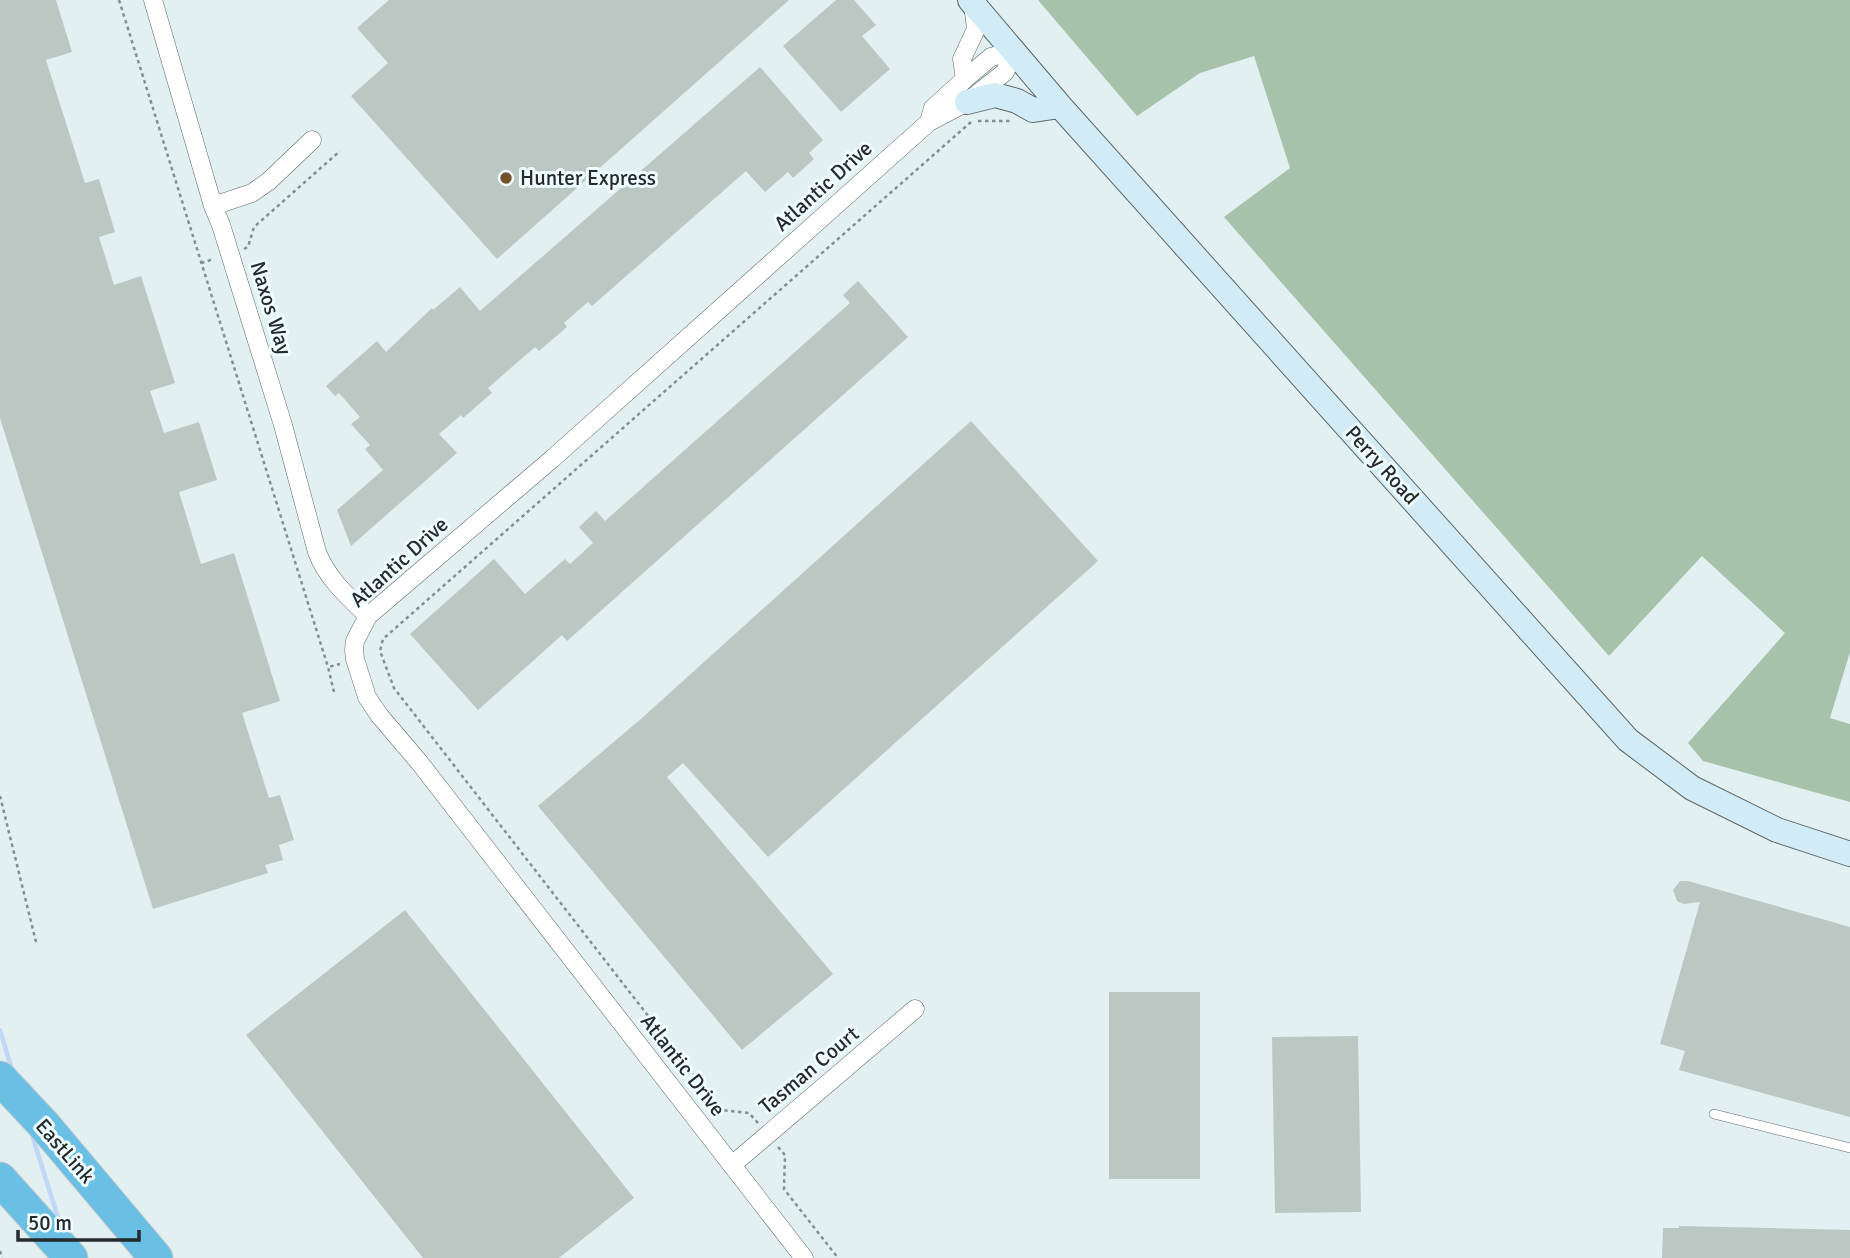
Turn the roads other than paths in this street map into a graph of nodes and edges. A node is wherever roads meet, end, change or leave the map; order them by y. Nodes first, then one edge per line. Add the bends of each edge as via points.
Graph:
1 (153, 0) edge
2 (971, 2) edge
3 (1014, 51) junction
4 (966, 91) junction
5 (1060, 106) junction
6 (312, 140) dead end
7 (213, 206) junction
8 (368, 616) junction
9 (1850, 854) edge
10 (915, 1009) dead end
11 (0, 1078) edge
12 (1714, 1114) dead end
13 (1850, 1148) edge
14 (732, 1165) junction
15 (0, 1179) edge
16 (71, 1258) edge
17 (156, 1258) edge
18 (804, 1258) edge

1 - 7 street, Naxos Way
2 - 3 main road, Perry Road
2 - 4 street via 976,29 962,59
3 - 4 street, Atlantic Drive via 1005,72
3 - 5 main road, Perry Road
4 - 5 main road via 1017,101 1032,110
4 - 8 street, Atlantic Drive
5 - 9 main road, Perry Road via 1628,740 1692,788 1777,830
6 - 7 street via 252,193
7 - 8 street, Naxos Way via 284,425 317,552 330,577
8 - 14 street, Atlantic Drive via 354,650 367,697
10 - 14 street, Tasman Court
11 - 17 highway, EastLink
12 - 13 lane
14 - 18 street, Atlantic Drive
15 - 16 highway

